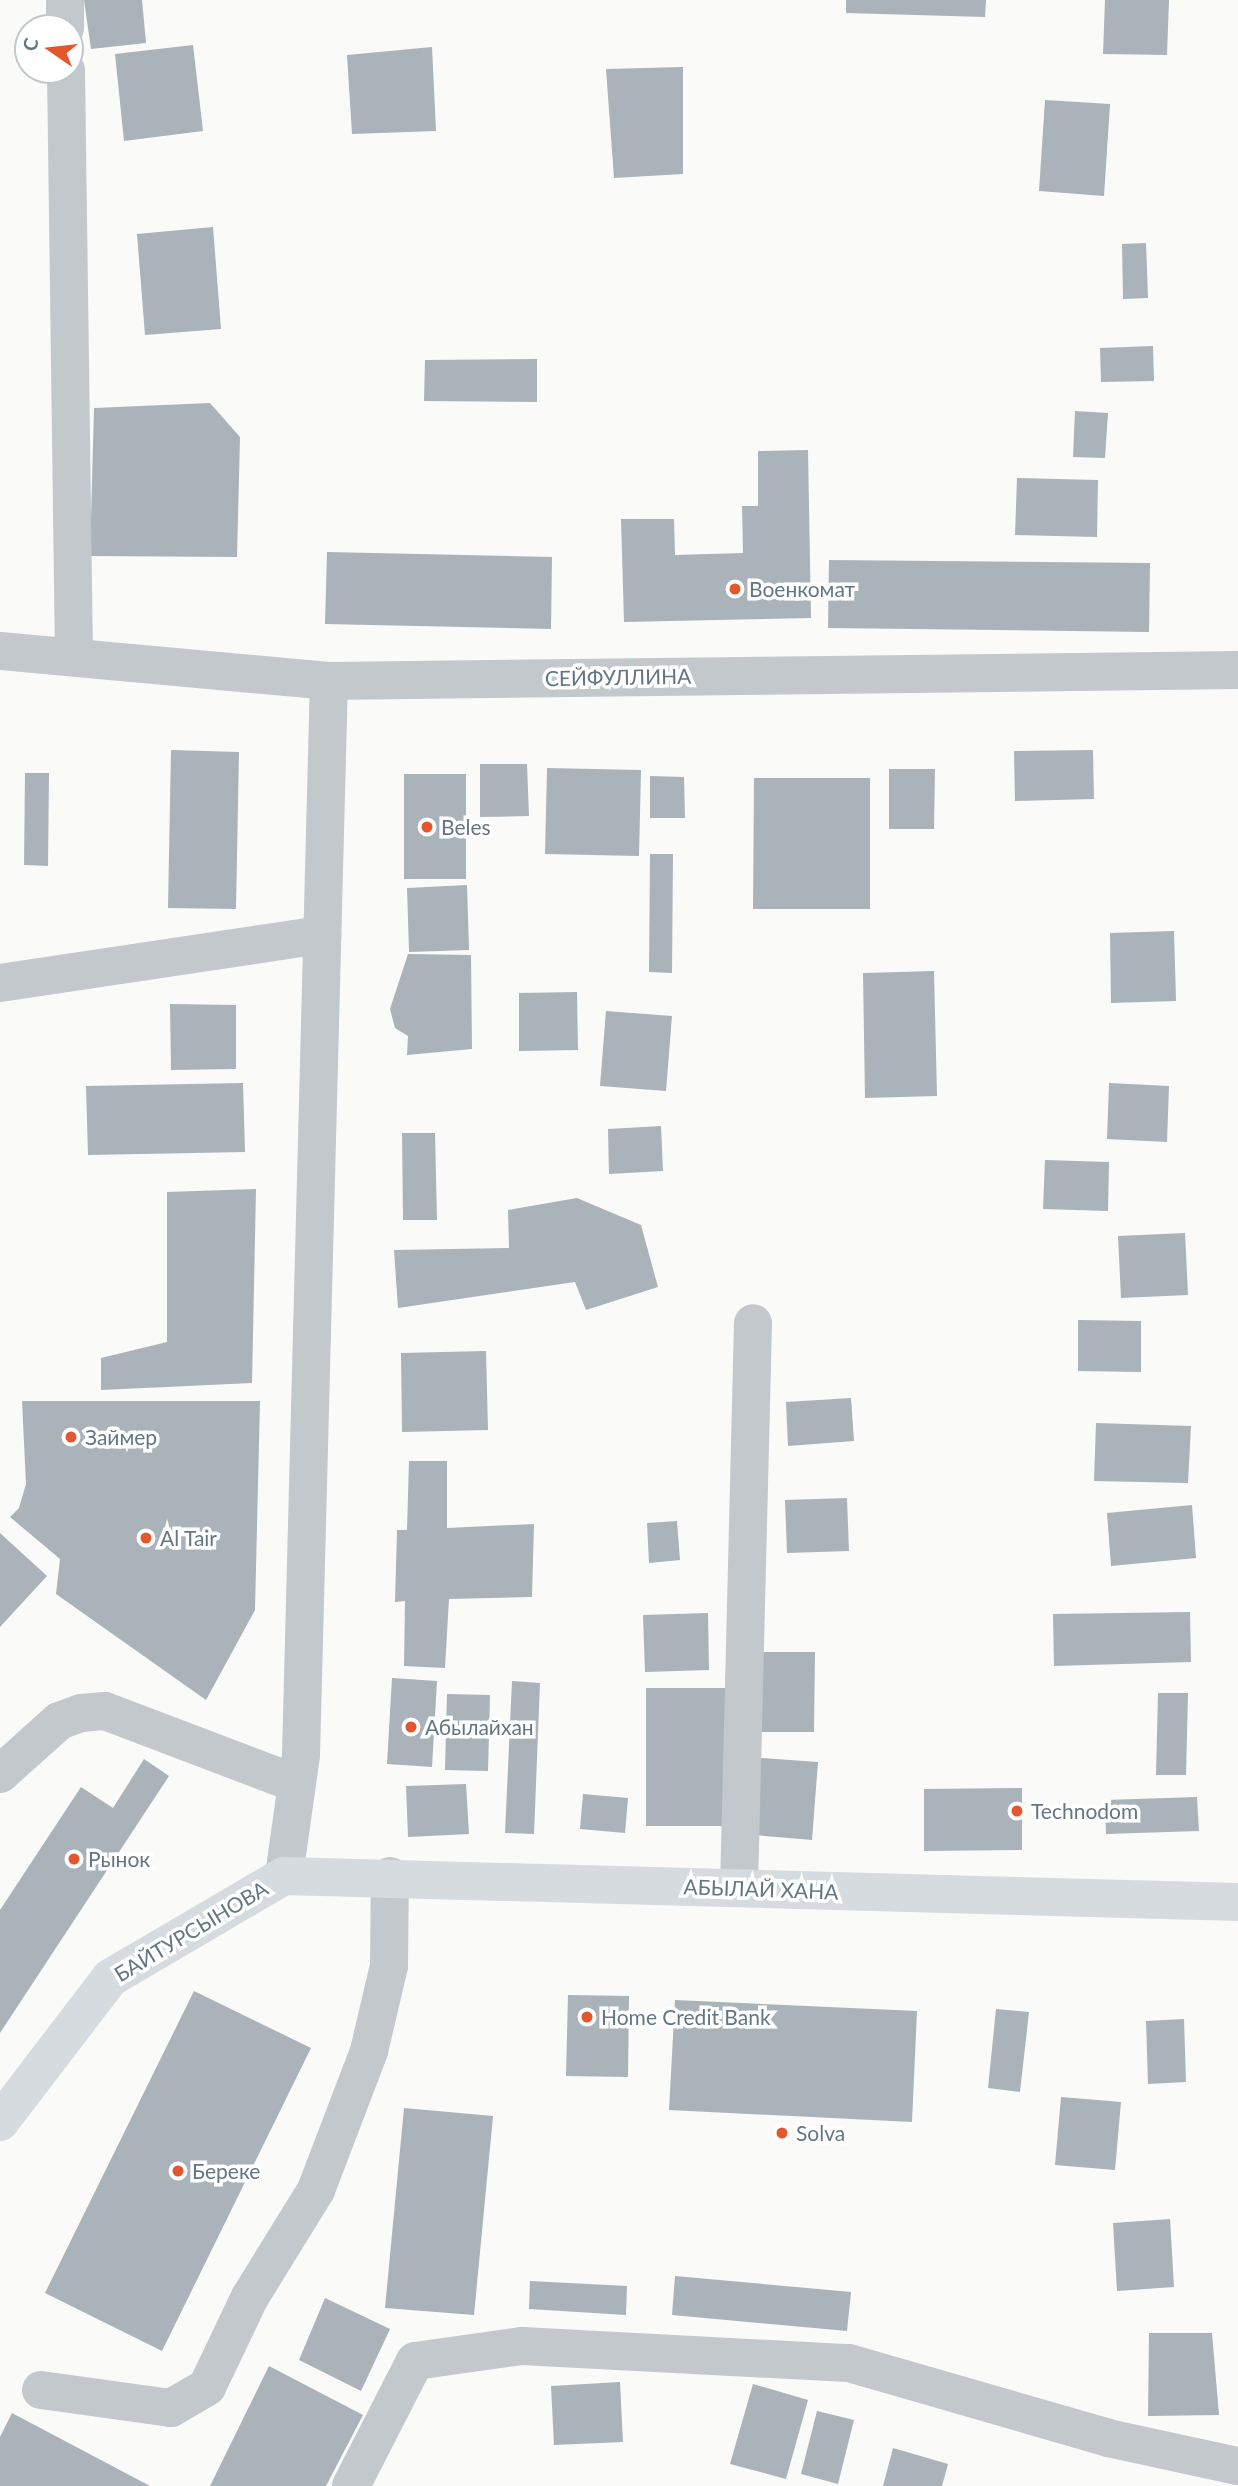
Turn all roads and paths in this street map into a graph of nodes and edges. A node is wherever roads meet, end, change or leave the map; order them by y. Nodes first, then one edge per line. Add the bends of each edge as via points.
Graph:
1 (66, 84) edge
2 (0, 651) edge
3 (74, 657) junction
4 (1238, 670) edge
5 (329, 681) junction
6 (322, 935) junction
7 (0, 983) edge
8 (752, 1323) dead end
9 (0, 1774) edge
10 (297, 1784) junction
11 (284, 1876) junction
12 (390, 1876) junction
13 (739, 1888) junction
14 (1238, 1902) edge
15 (0, 2122) edge
16 (41, 2390) dead end
17 (1238, 2466) edge
18 (351, 2486) edge

1 - 3 street
2 - 3 street, СЕЙФУЛЛИНА
3 - 5 street, СЕЙФУЛЛИНА
4 - 5 street, СЕЙФУЛЛИНА
5 - 6 street
6 - 7 street
6 - 10 street
8 - 13 street
9 - 10 street via 59,1721 81,1713 105,1712
10 - 11 street
11 - 12 main road, АБЫЛАЙ ХАНА
11 - 15 main road, БАЙТУРСЫНОВА via 110,1978
12 - 13 main road, АБЫЛАЙ ХАНА
12 - 16 street via 388,1966 369,2051 316,2190 250,2297 207,2387 171,2408
13 - 14 main road, АБЫЛАЙ ХАНА
17 - 18 street via 1108,2438 849,2363 522,2346 415,2361

